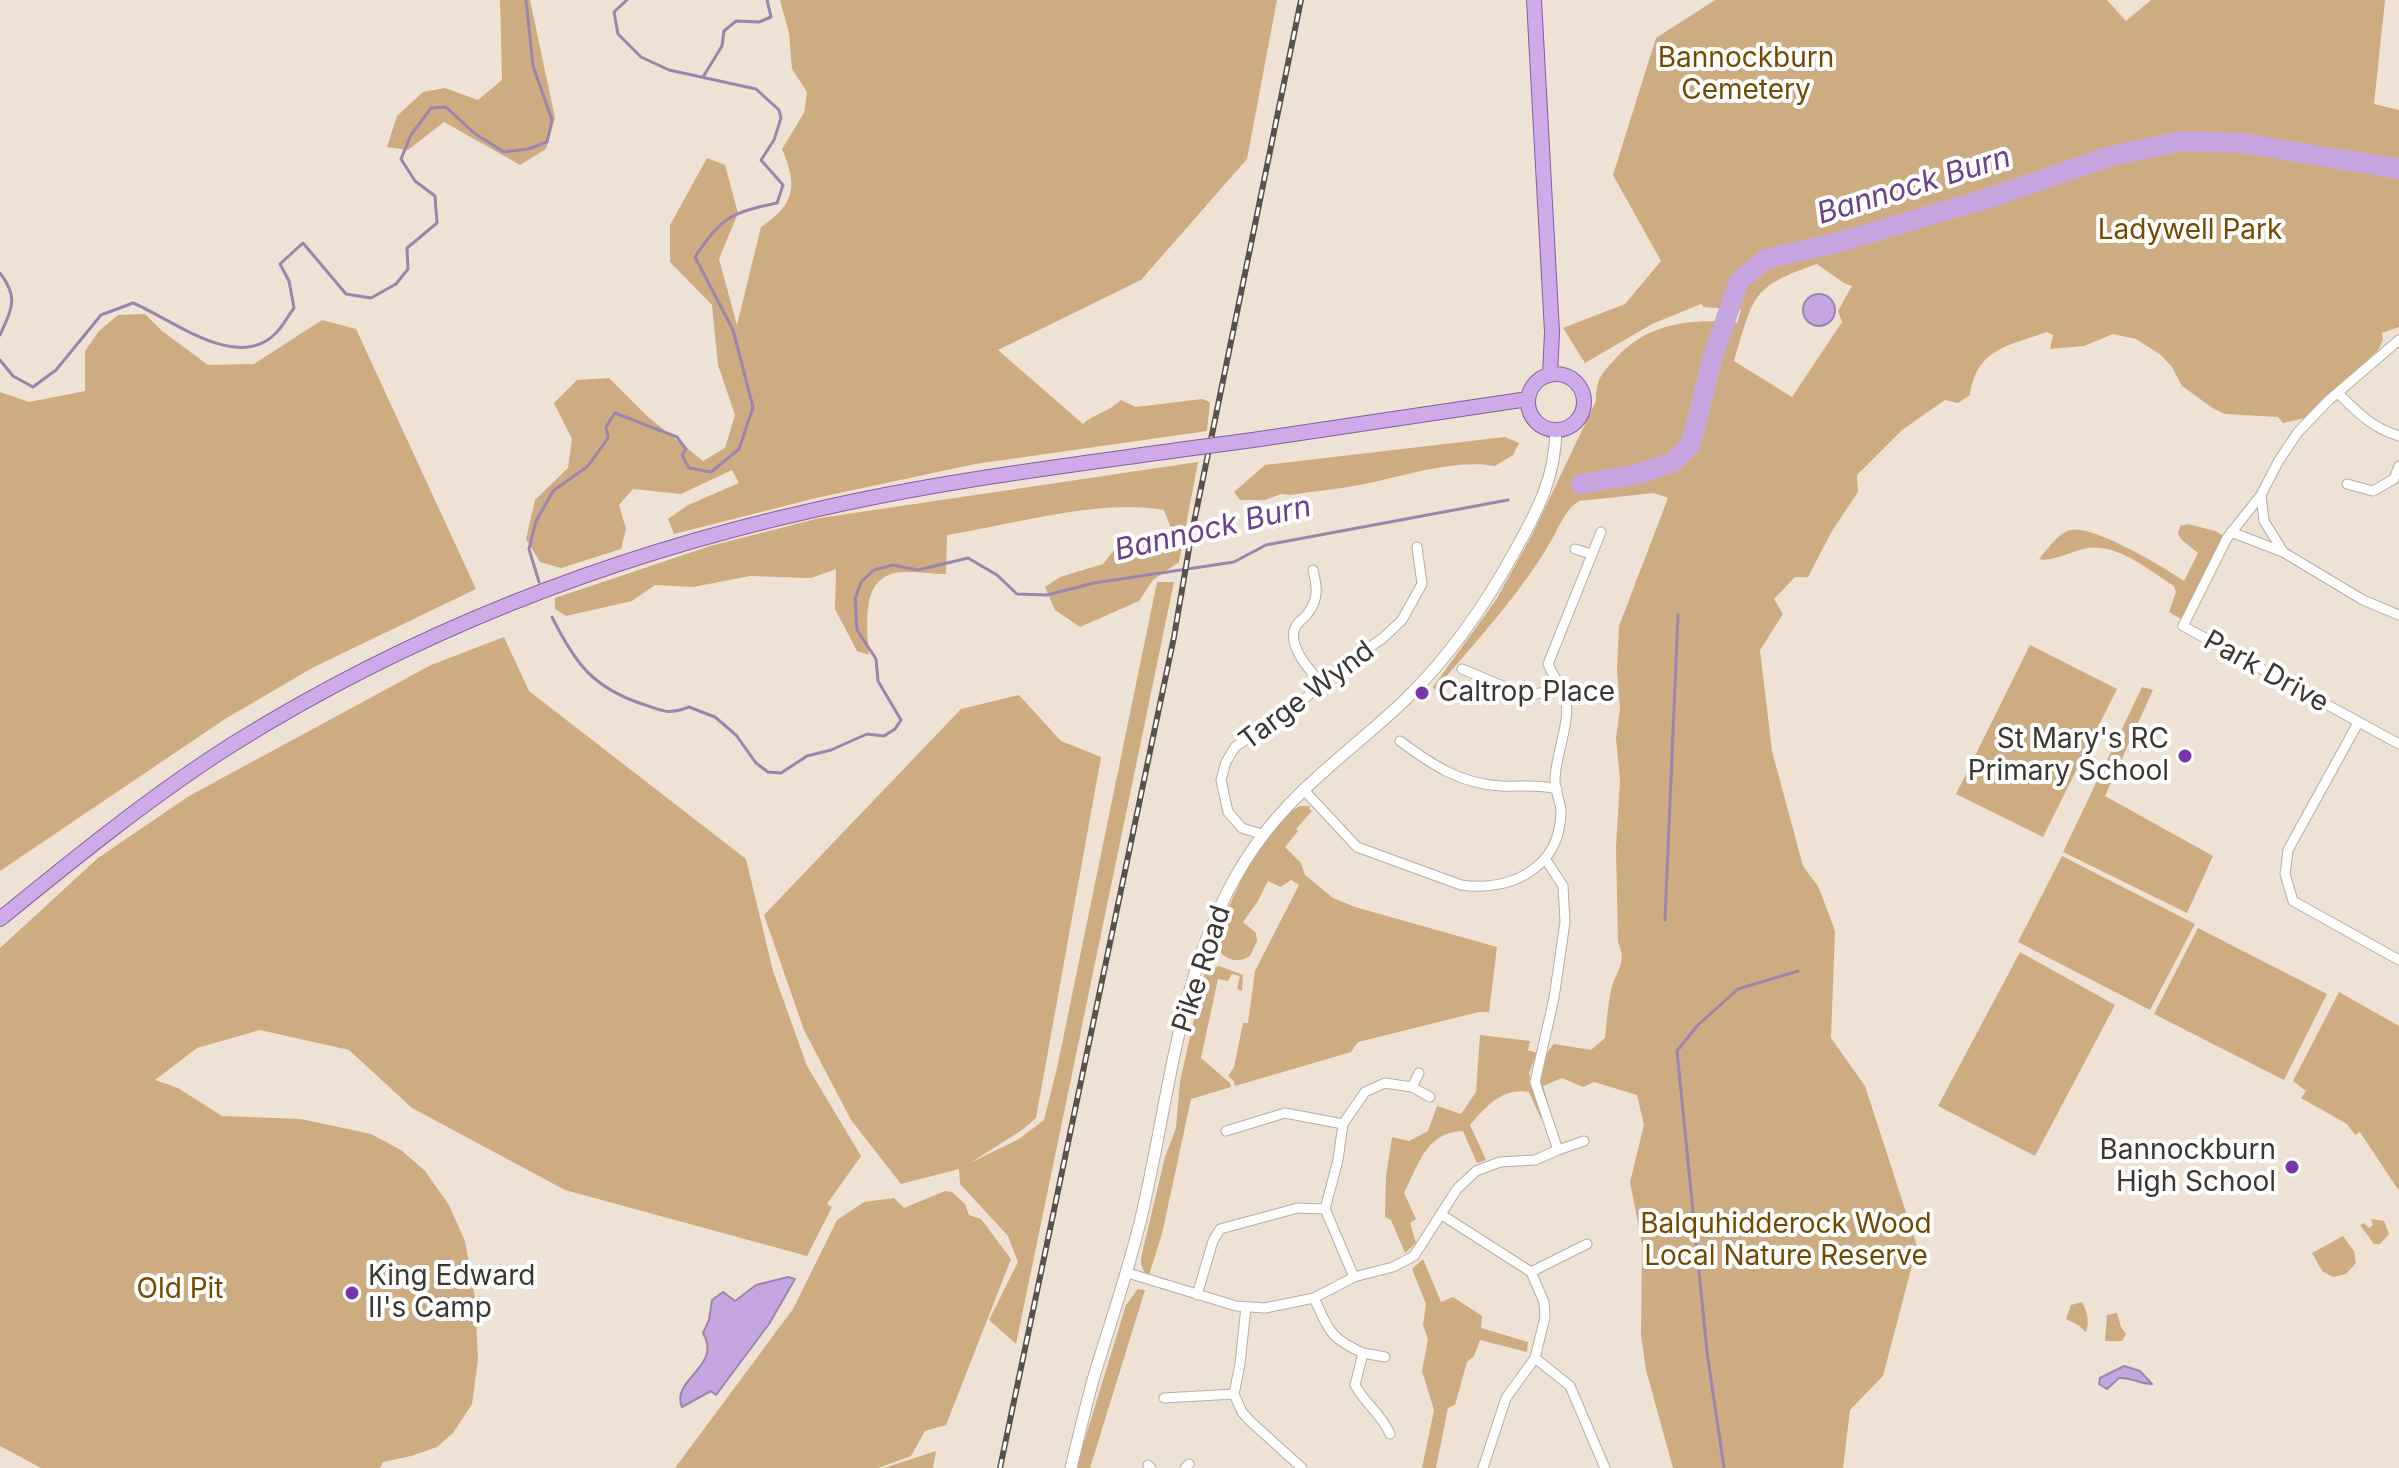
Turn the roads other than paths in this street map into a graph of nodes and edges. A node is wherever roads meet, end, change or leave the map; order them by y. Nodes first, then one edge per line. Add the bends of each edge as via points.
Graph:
1 (1534, 0) edge
2 (1552, 332) junction
3 (2399, 340) edge
4 (1550, 375) junction
5 (1568, 377) junction
6 (2338, 393) junction
7 (1528, 405) junction
8 (1556, 430) junction
9 (2399, 436) edge
10 (2399, 466) edge
11 (2347, 484) dead end
12 (2261, 495) junction
13 (1601, 532) dead end
14 (2231, 532) junction
15 (1417, 547) dead end
16 (1575, 549) dead end
17 (2283, 552) junction
18 (1591, 554) junction
19 (1313, 570) dead end
20 (2399, 615) edge
21 (1462, 669) dead end
22 (1322, 684) junction
23 (1559, 689) junction
24 (2358, 723) junction
25 (1400, 741) dead end
26 (2399, 744) edge
27 (1303, 789) junction
28 (1557, 789) junction
29 (1264, 835) junction
30 (1546, 860) junction
31 (0, 919) edge
32 (2399, 960) edge
33 (1419, 1073) dead end
34 (1412, 1087) junction
35 (1430, 1097) dead end
36 (1343, 1124) junction
37 (1226, 1131) dead end
38 (1584, 1141) dead end
39 (1558, 1150) junction
40 (1325, 1209) junction
41 (1442, 1215) junction
42 (1587, 1244) dead end
43 (1531, 1272) junction
44 (1128, 1273) junction
45 (1354, 1277) junction
46 (1197, 1295) junction
47 (1314, 1298) junction
48 (1246, 1307) junction
49 (1363, 1353) junction
50 (1385, 1357) dead end
51 (1535, 1358) junction
52 (1234, 1394) junction
53 (1164, 1398) dead end
54 (1390, 1434) dead end
55 (1071, 1468) edge
56 (1302, 1468) edge
57 (1483, 1468) edge
58 (1605, 1468) edge

1 - 2 main road
2 - 4 main road
2 - 5 main road
3 - 6 street, Park Drive
4 - 5 main road
4 - 7 main road via 1535,383
5 - 8 main road via 1582,392 1583,410 1572,425
6 - 9 street via 2363,418
6 - 12 street, Park Drive via 2298,432
7 - 8 main road via 1539,425
7 - 31 main road, bridge via 976,478 717,533 598,570 439,634 234,744 157,795
8 - 27 street, Pike Road via 1553,467 1532,520 1454,646 1404,701
10 - 11 street via 2394,479 2373,491
12 - 14 street, Park Drive
12 - 17 street via 2264,521
13 - 18 street
14 - 17 street
14 - 24 street, Park Drive via 2183,626
15 - 22 street, Targe Wynd via 1422,584 1402,620
16 - 18 street
17 - 20 street
18 - 23 street via 1548,664
19 - 22 street via 1316,601 1295,627 1294,641
21 - 23 street via 1526,696
22 - 29 street, Targe Wynd via 1235,747 1226,762 1221,780 1228,812 1242,828
23 - 28 street via 1567,703
24 - 26 street, Park Drive
24 - 32 street via 2288,850 2285,874 2293,901
25 - 28 street via 1454,776 1499,786
27 - 29 street, Pike Road
27 - 30 street via 1357,847 1461,885 1498,884 1521,877
28 - 30 street via 1561,811
29 - 44 street, Pike Road via 1218,909 1185,1011
30 - 39 street via 1563,886 1565,922 1535,1082
33 - 34 street
34 - 35 street
34 - 36 street via 1385,1083 1365,1092
36 - 37 street via 1285,1113
36 - 40 street
38 - 39 street
39 - 41 street via 1535,1160 1485,1166 1457,1189
40 - 45 street
40 - 46 street via 1298,1208 1220,1229
41 - 43 street
41 - 45 street via 1414,1256
42 - 43 street
43 - 51 street via 1545,1317
44 - 46 street
44 - 55 street, Pike Road
45 - 47 street
46 - 48 street
47 - 48 street
47 - 49 street via 1331,1334
48 - 52 street
49 - 50 street
49 - 54 street via 1355,1385
51 - 57 street via 1506,1398
51 - 58 street via 1570,1386
52 - 53 street
52 - 56 street via 1250,1421

